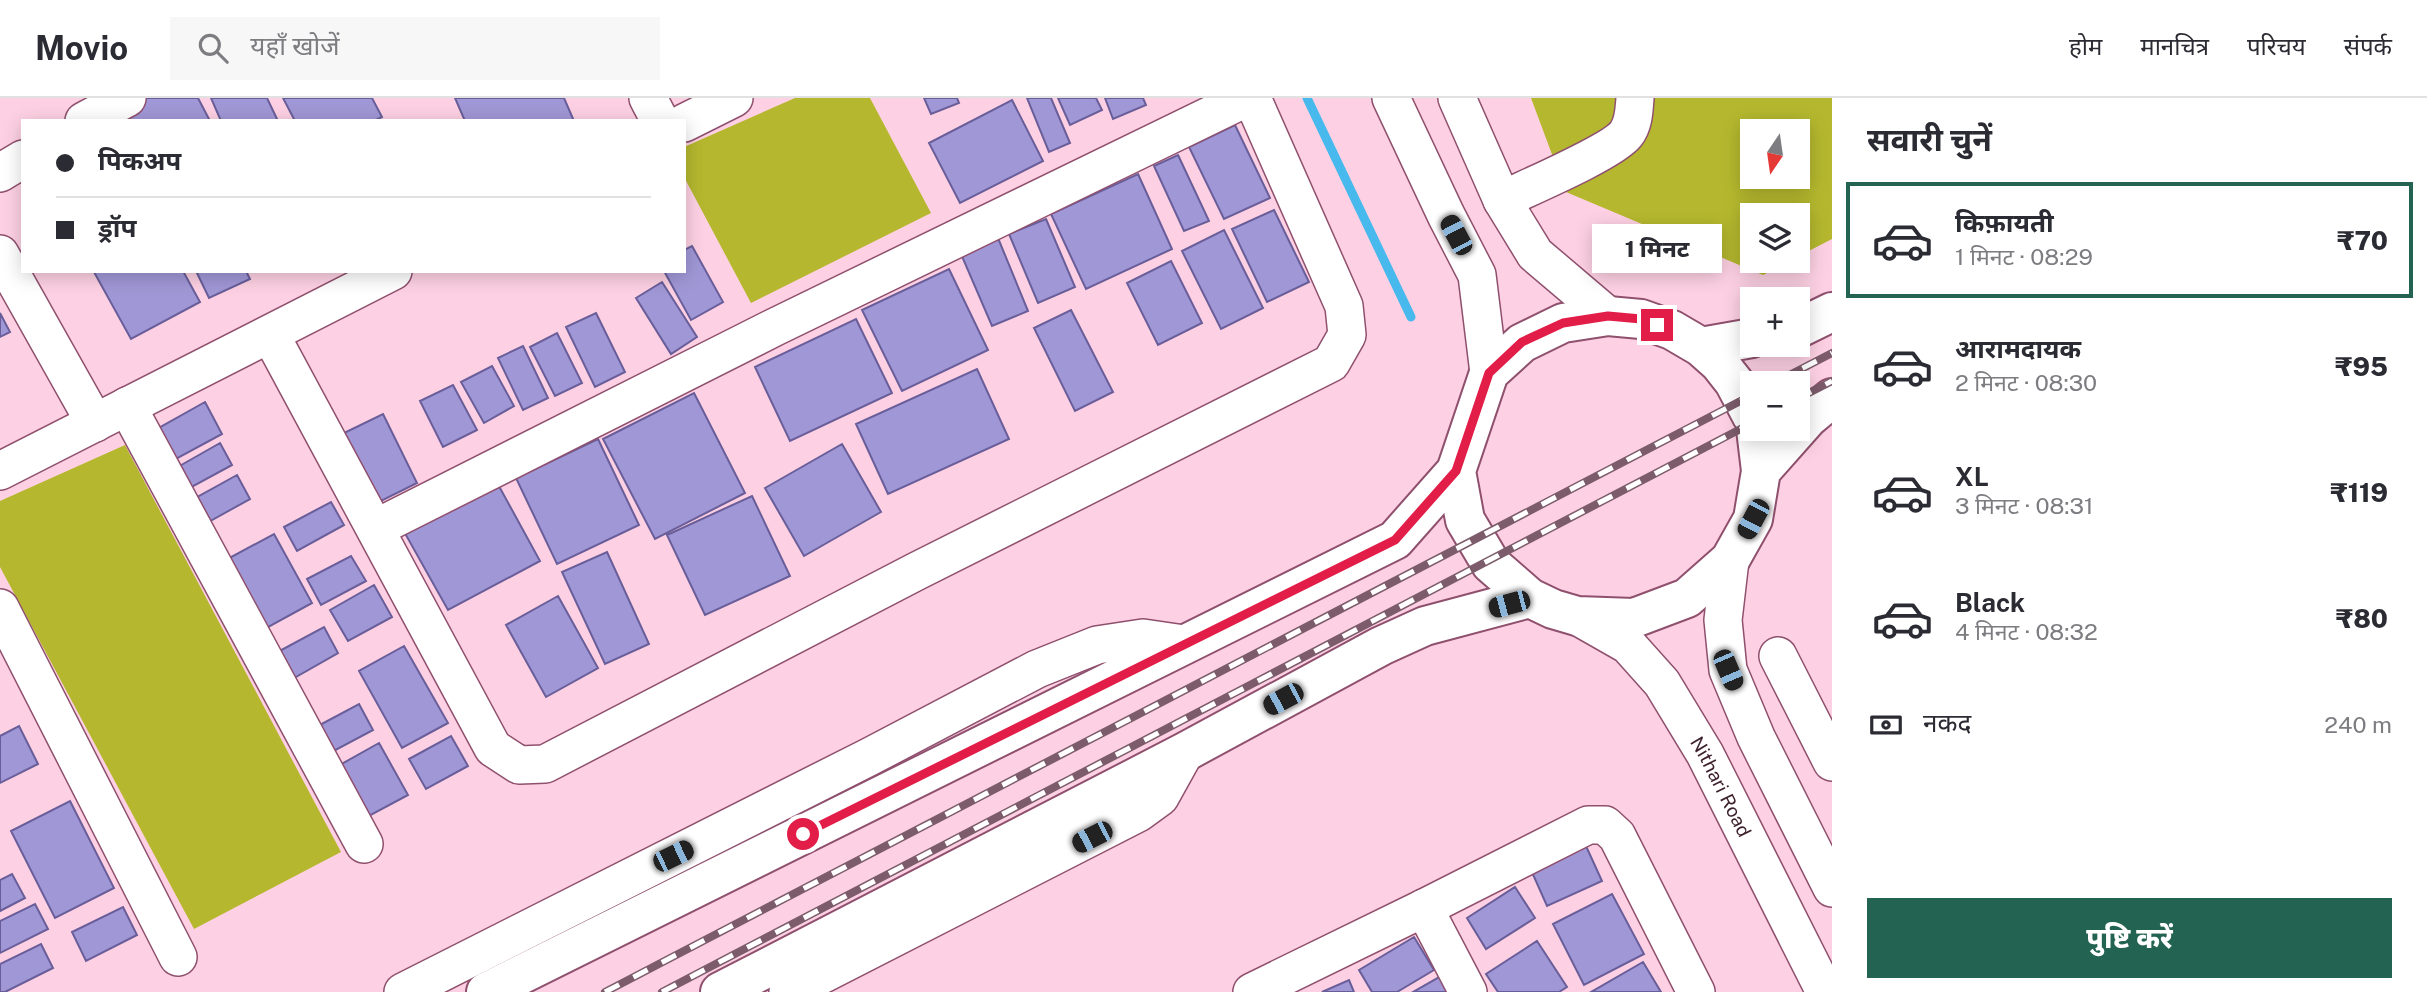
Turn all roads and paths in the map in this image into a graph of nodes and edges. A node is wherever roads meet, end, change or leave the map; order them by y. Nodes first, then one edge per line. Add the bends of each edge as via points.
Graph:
1 (127, 98) edge
2 (648, 98) edge
3 (734, 98) edge
4 (1246, 98) edge
5 (1252, 98) edge
6 (1391, 98) edge
7 (1457, 98) edge
8 (1635, 98) edge
9 (88, 119) edge
10 (659, 119) edge
11 (686, 122) edge
12 (21, 160) edge
13 (0, 173) edge
14 (1502, 200) junction
15 (0, 254) edge
16 (389, 273) edge
17 (1832, 312) edge
18 (1608, 316) junction
19 (1810, 323) edge
20 (270, 334) junction
21 (1740, 340) edge
22 (1701, 347) junction
23 (1489, 373) junction
24 (1740, 393) edge
25 (1832, 398) edge
26 (127, 406) junction
27 (95, 423) junction
28 (1757, 441) edge
29 (0, 471) edge
30 (1456, 471) junction
31 (1761, 471) junction
32 (376, 528) junction
33 (1730, 560) junction
34 (1530, 598) junction
35 (0, 608) edge
36 (1577, 616) junction
37 (1184, 644) junction
38 (1778, 656) dead end
39 (1185, 752) junction
40 (1832, 762) edge
41 (364, 844) dead end
42 (1832, 888) edge
43 (1424, 908) junction
44 (178, 957) dead end
45 (403, 992) edge
46 (486, 992) edge
47 (720, 992) edge
48 (788, 992) edge
49 (1252, 992) edge
50 (1468, 992) edge
51 (1696, 992) edge
52 (1825, 992) edge

1 - 9 street
2 - 10 street
3 - 11 street
4 - 32 street
5 - 32 street via 1343,306 1347,335 1331,363 545,764 519,765 493,748
6 - 23 street via 1476,275
7 - 14 street
8 - 14 street via 1626,134
12 - 13 street
14 - 18 street via 1535,254
15 - 27 street
16 - 20 street
17 - 19 main road
18 - 22 main road via 1641,319
18 - 23 main road via 1563,323 1522,342
20 - 26 street
20 - 32 street
21 - 22 main road
22 - 24 main road
23 - 30 main road
25 - 31 main road
26 - 27 street
26 - 41 street
27 - 29 street
28 - 31 main road
30 - 34 main road via 1465,520 1491,565
30 - 37 main road via 1395,540
31 - 33 main road via 1753,519
33 - 36 main road via 1687,598 1634,618
33 - 42 street via 1723,620 1728,670 1756,737
34 - 36 main road
34 - 39 main road via 1425,626
35 - 44 street
36 - 52 street, Nithari Road via 1628,645 1662,683 1705,754
37 - 45 street via 1143,638 1097,645 1037,669
37 - 46 main road
38 - 40 street
39 - 47 main road
39 - 48 street via 1160,797 1138,813
43 - 49 street
43 - 50 street
43 - 51 street via 1588,825 1605,825 1618,836

